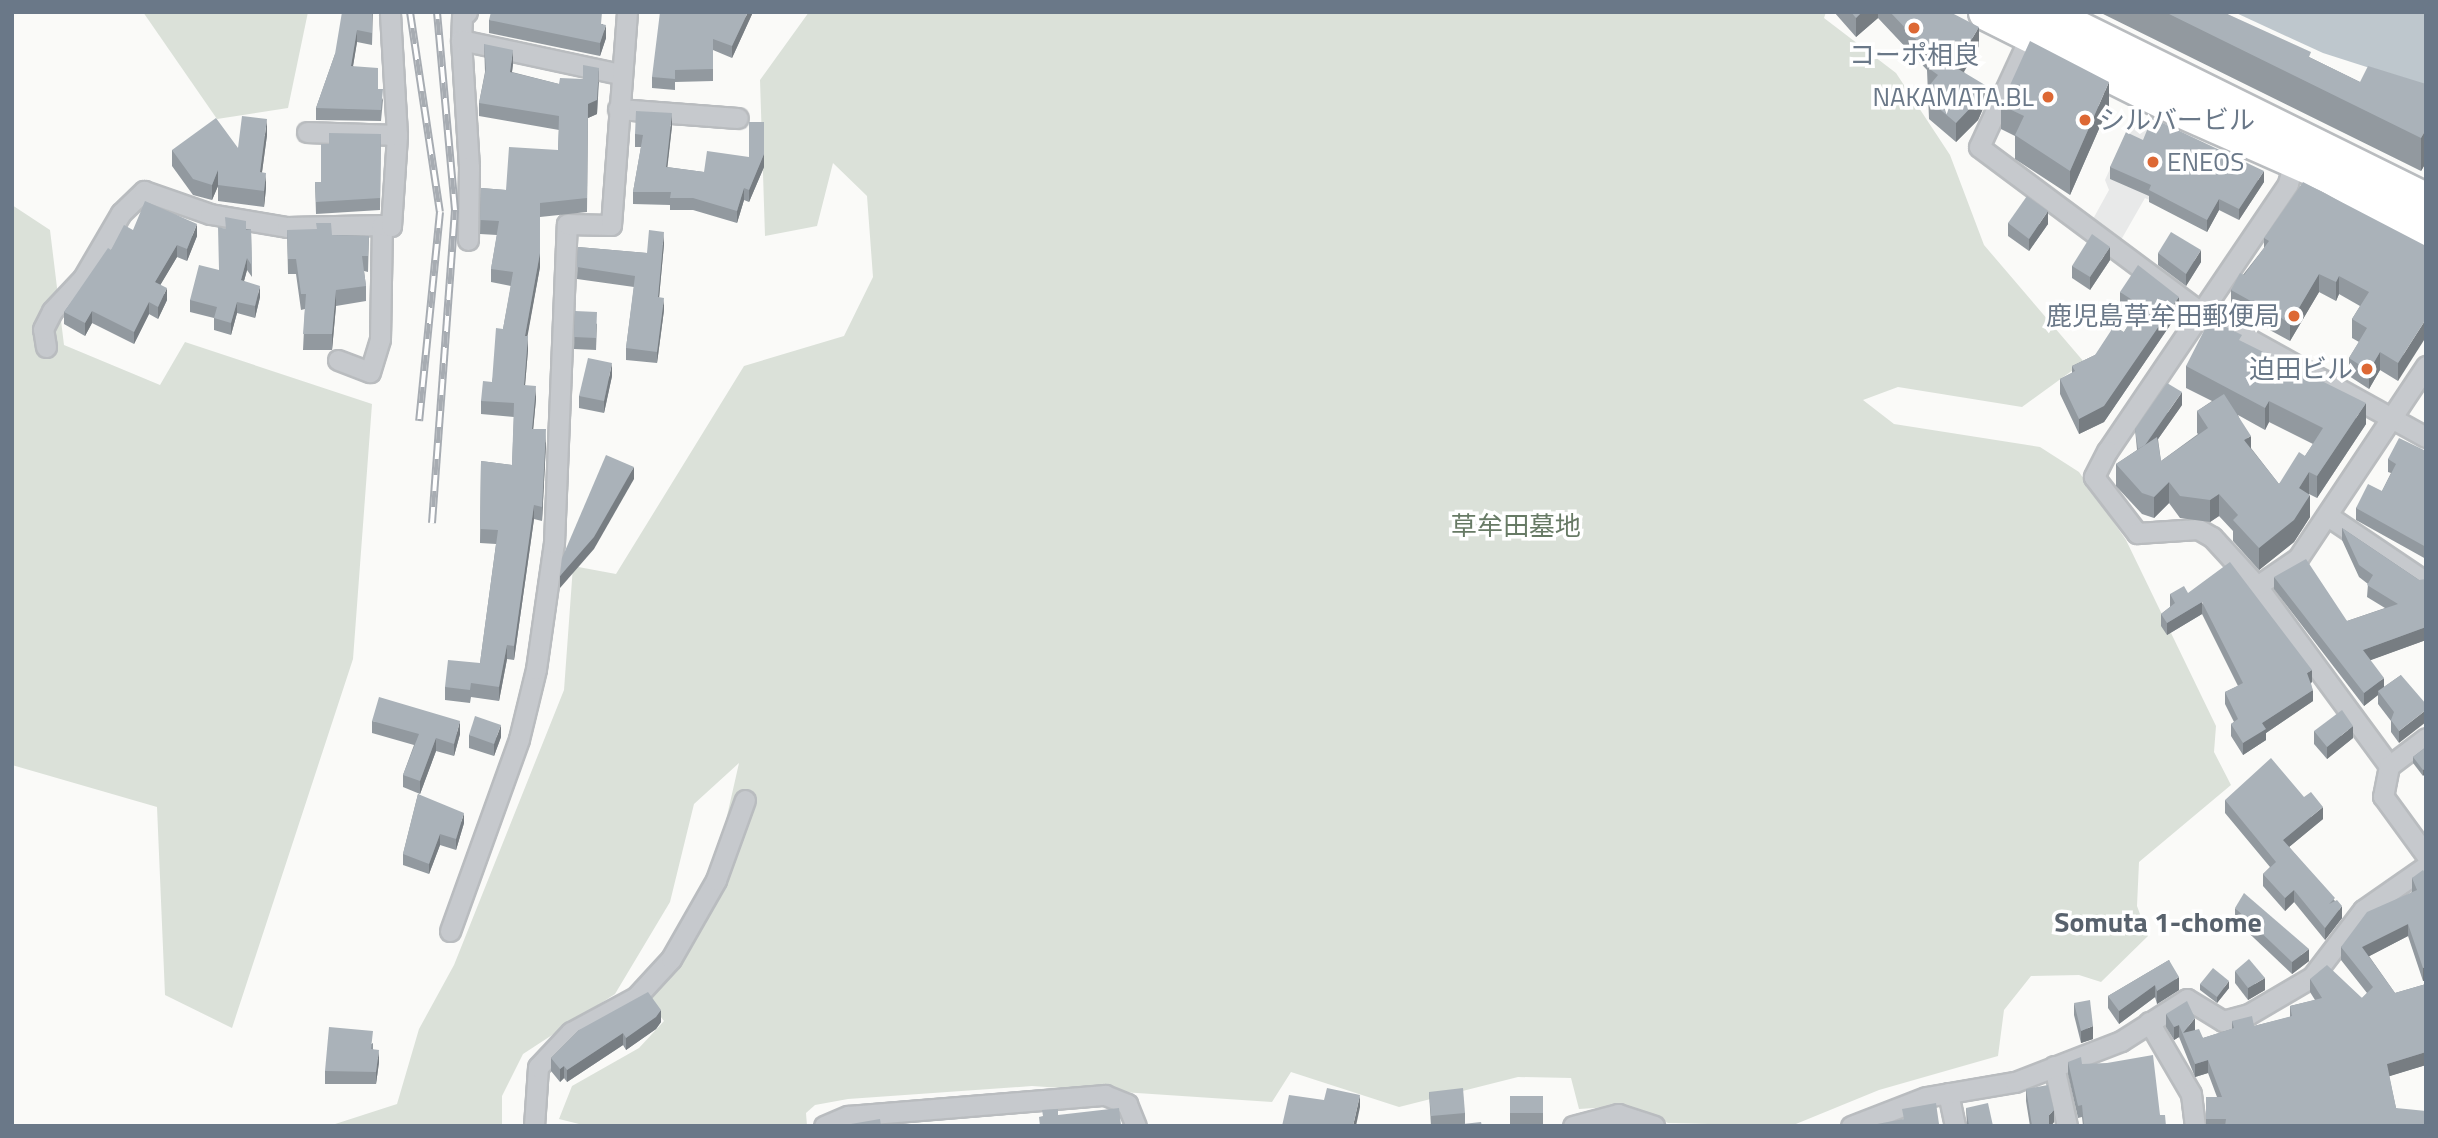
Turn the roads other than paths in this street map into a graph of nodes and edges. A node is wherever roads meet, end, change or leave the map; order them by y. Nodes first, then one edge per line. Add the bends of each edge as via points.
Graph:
1 (390, 12) edge
2 (467, 12) edge
3 (627, 12) edge
4 (1986, 12) edge
5 (2038, 23) edge
6 (461, 40) junction
7 (620, 74) junction
8 (618, 108) junction
9 (738, 118) dead end
10 (307, 132) dead end
11 (397, 135) junction
12 (2298, 150) junction
13 (2426, 201) edge
14 (382, 225) junction
15 (2426, 232) edge
16 (468, 240) dead end
17 (2202, 313) junction
18 (46, 347) dead end
19 (338, 360) dead end
20 (2426, 366) edge
21 (2393, 418) junction
22 (2426, 437) edge
23 (2328, 516) junction
24 (2426, 582) edge
25 (2257, 586) junction
26 (2426, 738) edge
27 (2389, 766) junction
28 (746, 800) dead end
29 (2426, 855) edge
30 (2426, 866) edge
31 (450, 931) dead end
32 (2149, 1022) junction
33 (2054, 1066) junction
34 (1948, 1093) junction
35 (534, 1126) edge
36 (824, 1126) edge
37 (1136, 1126) edge
38 (1573, 1126) edge
39 (1654, 1126) edge
40 (1851, 1126) edge
41 (1955, 1126) edge
42 (2067, 1126) edge
43 (2195, 1126) edge

1 - 11 street
2 - 6 street via 462,16
3 - 7 street
4 - 5 highway
5 - 12 highway
5 - 17 street via 1979,147
6 - 7 street
6 - 16 street via 469,167
7 - 8 street
8 - 9 street
8 - 31 street via 611,225 566,224 554,543 536,669 519,739
10 - 11 street
11 - 14 street via 391,226
12 - 13 highway
12 - 15 highway via 2330,176
12 - 17 street via 2288,184
14 - 18 street via 287,227 210,215 144,191 121,214 83,278 52,311 43,329
14 - 19 street via 380,339 374,360 370,372
17 - 21 street
17 - 25 street via 2094,477 2137,533 2198,529 2212,537
20 - 21 street
21 - 22 street
21 - 23 street
23 - 24 street
23 - 25 street via 2298,558
25 - 27 street
26 - 27 street
27 - 29 street via 2384,796
28 - 35 street via 716,880 671,959 636,997 571,1032 538,1067
30 - 32 street via 2363,910 2321,967 2289,994 2223,1021 2187,999
32 - 33 street via 2121,1041
32 - 43 street via 2191,1094
33 - 34 street via 2004,1084
33 - 42 street
34 - 40 street
34 - 41 street
36 - 37 street via 848,1116 1105,1095 1128,1104
38 - 39 street via 1618,1114

